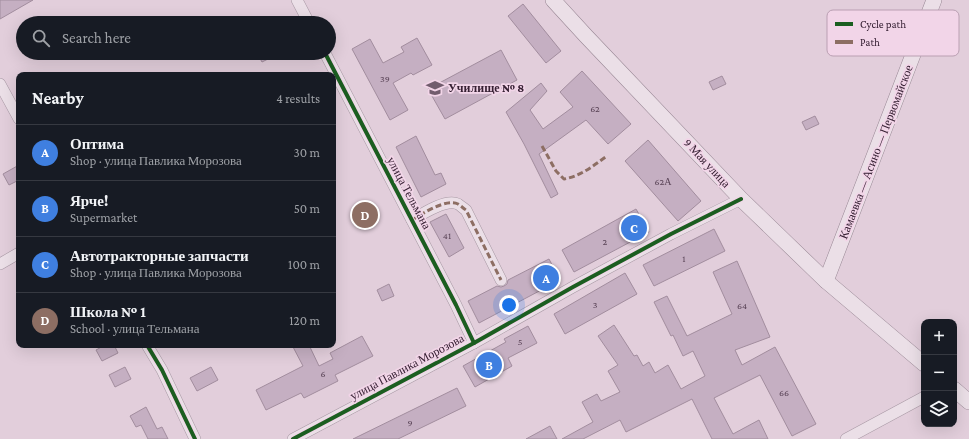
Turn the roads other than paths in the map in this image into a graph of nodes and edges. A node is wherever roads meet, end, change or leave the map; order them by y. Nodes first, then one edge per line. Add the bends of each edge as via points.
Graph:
1 (297, 0) edge
2 (553, 0) edge
3 (934, 0) edge
4 (930, 10) edge
5 (305, 16) edge
6 (912, 56) edge
7 (328, 60) edge
8 (334, 72) edge
9 (336, 76) edge
10 (0, 84) edge
11 (16, 113) edge
12 (741, 199) junction
13 (412, 220) junction
14 (16, 255) edge
15 (0, 264) edge
16 (501, 280) dead end
17 (826, 281) junction
18 (474, 343) junction
19 (149, 348) edge
20 (921, 361) edge
21 (956, 391) edge
22 (921, 399) edge
23 (969, 402) edge
24 (195, 439) edge
25 (293, 439) edge
26 (846, 439) edge

1 - 5 street
2 - 12 main road, 9 Мая улица
3 - 4 main road, Камаевка — Асино — Первомайское
6 - 17 main road, Камаевка — Асино — Первомайское
7 - 8 street, улица Тельмана
9 - 13 street, улица Тельмана
10 - 11 street
12 - 17 main road, 9 Мая улица
12 - 18 street, улица Павлика Морозова via 671,234
13 - 16 street via 427,210 457,203 466,210
13 - 18 street, улица Тельмана
14 - 15 street
17 - 20 main road, 9 Мая улица
18 - 25 street, улица Павлика Морозова
19 - 24 street
21 - 23 main road
22 - 26 street

